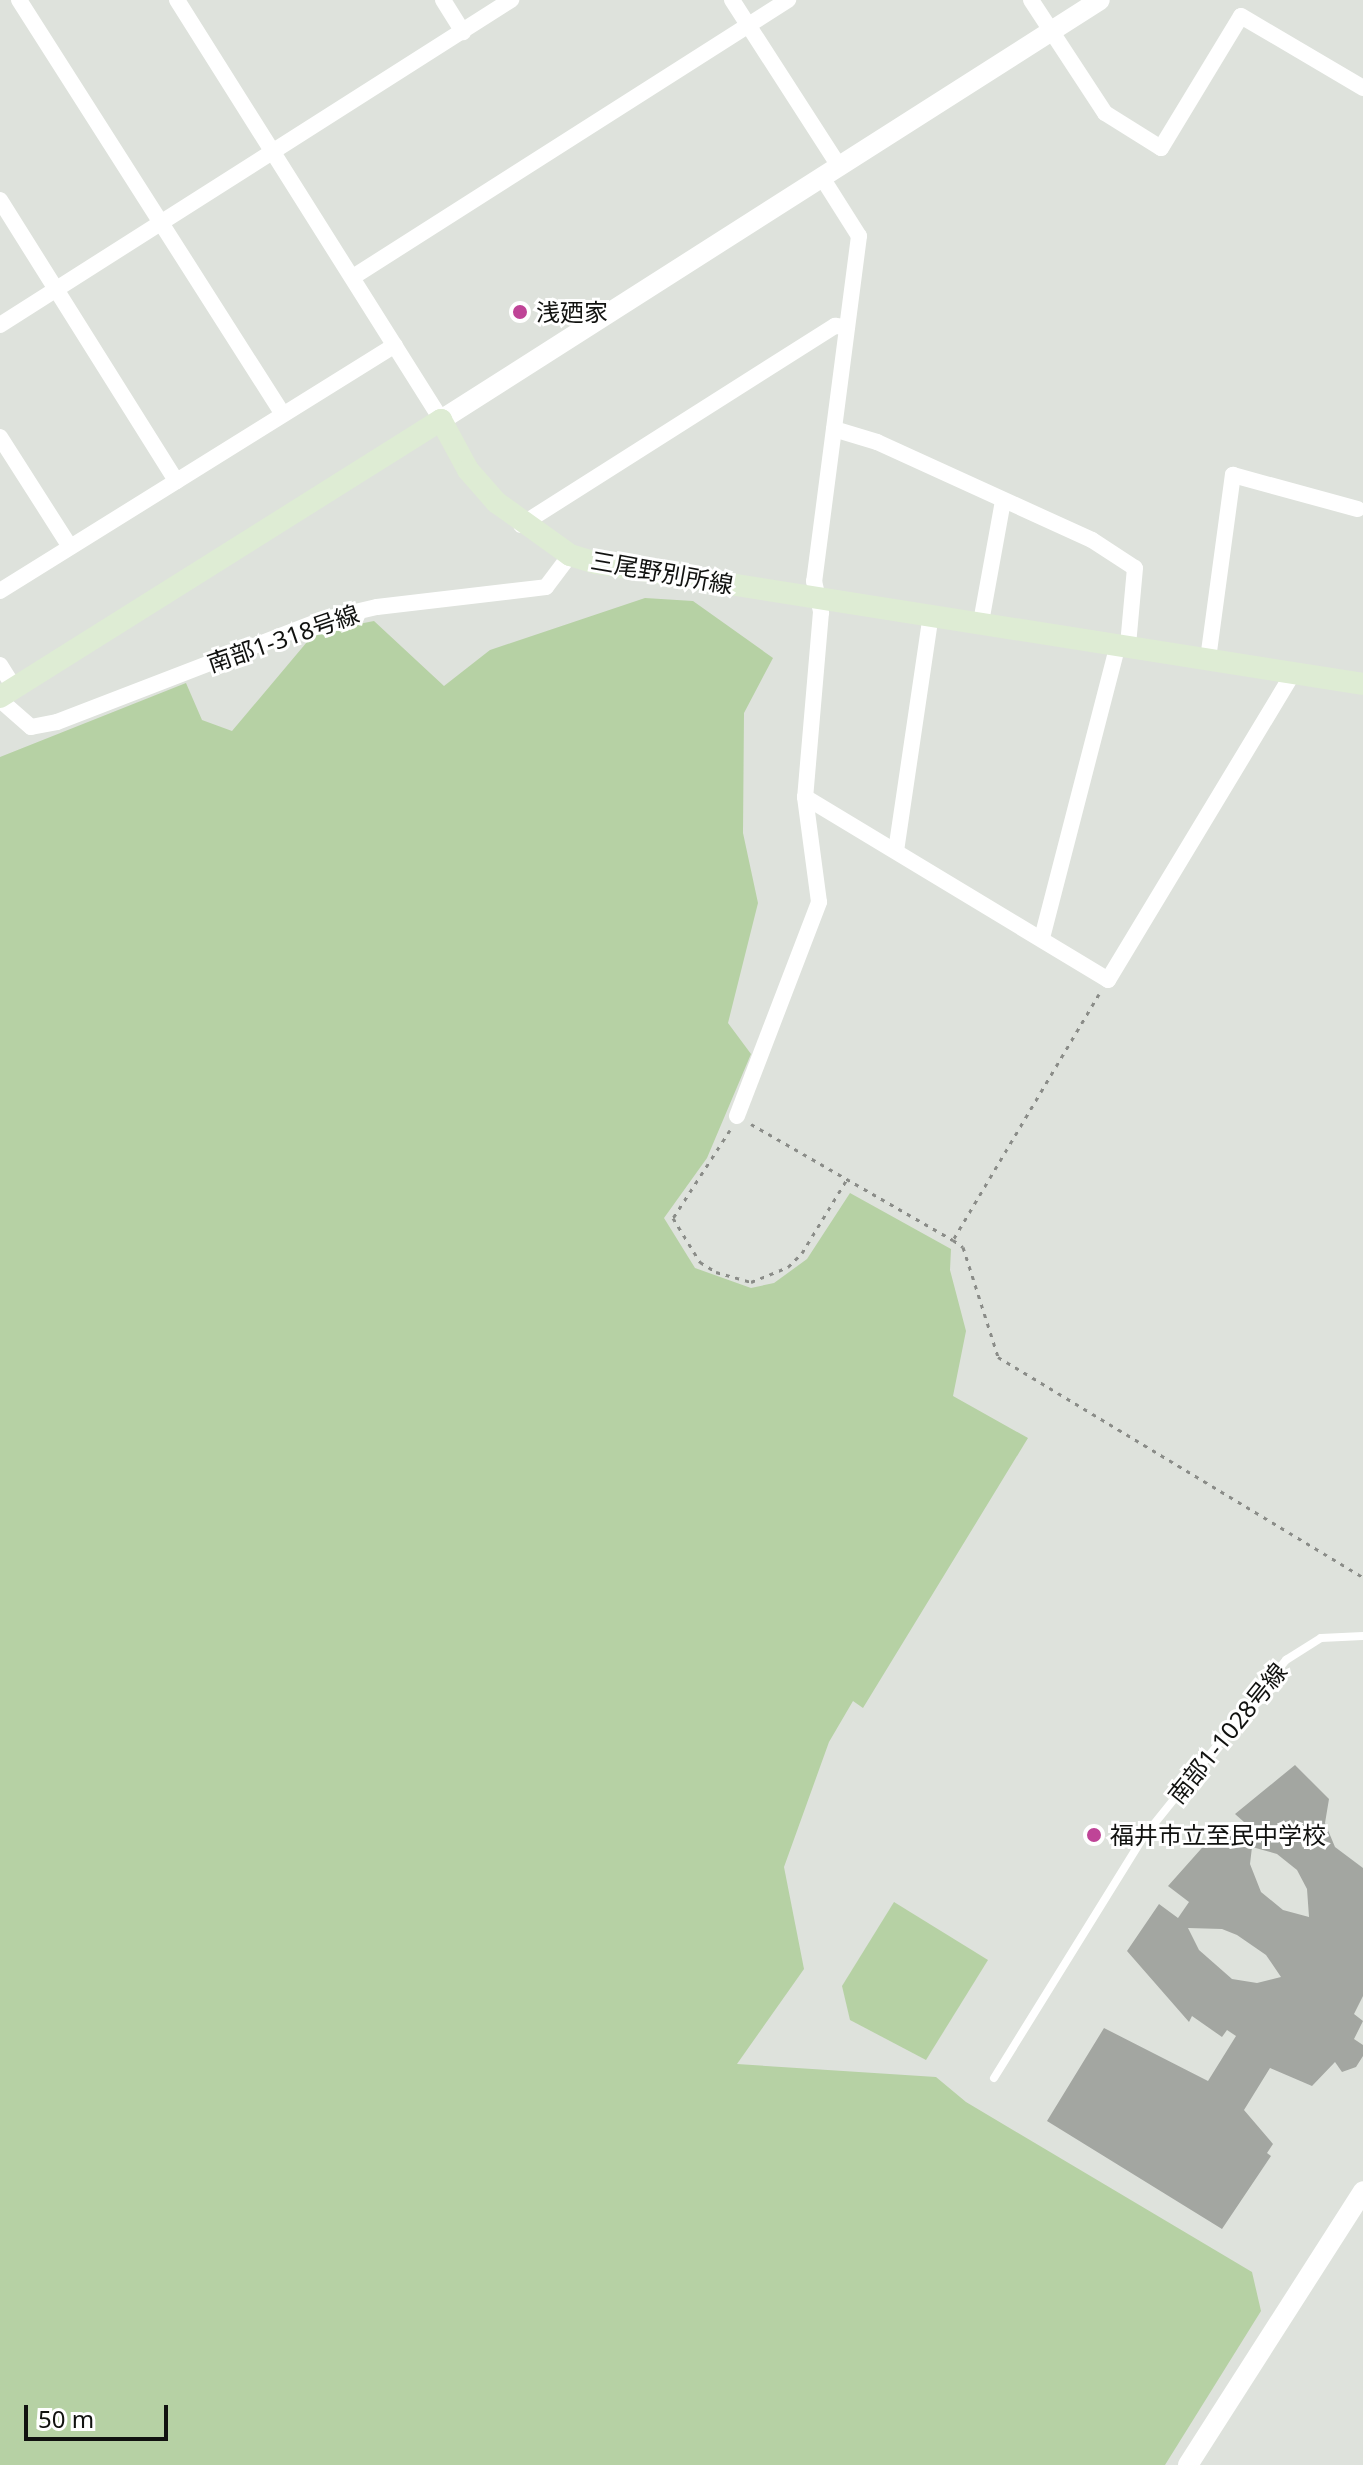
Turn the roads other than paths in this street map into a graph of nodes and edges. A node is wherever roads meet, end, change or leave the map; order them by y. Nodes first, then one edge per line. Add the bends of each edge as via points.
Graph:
1 (19, 0) edge
2 (177, 0) edge
3 (443, 0) edge
4 (511, 0) edge
5 (732, 0) edge
6 (788, 0) edge
7 (1031, 0) edge
8 (1100, 0) edge
9 (748, 25) junction
10 (1050, 29) junction
11 (463, 32) junction
12 (1363, 88) edge
13 (273, 152) junction
14 (830, 171) junction
15 (0, 200) edge
16 (161, 224) junction
17 (353, 277) junction
18 (56, 289) junction
19 (0, 325) edge
20 (847, 327) junction
21 (395, 345) junction
22 (283, 414) junction
23 (441, 420) junction
24 (834, 429) junction
25 (0, 437) edge
26 (176, 481) junction
27 (1003, 501) junction
28 (1357, 509) dead end
29 (521, 525) junction
30 (70, 547) junction
31 (570, 555) junction
32 (0, 591) edge
33 (817, 596) junction
34 (931, 614) junction
35 (981, 622) junction
36 (1123, 644) junction
37 (1208, 659) junction
38 (0, 665) edge
39 (1293, 673) junction
40 (1363, 684) edge
41 (5, 695) edge
42 (805, 797) junction
43 (896, 851) junction
44 (1042, 938) junction
45 (737, 1116) road end
46 (1363, 1636) edge
47 (994, 2078) dead end
48 (1363, 2191) edge
49 (1188, 2465) edge

1 - 16 street
2 - 13 street
3 - 11 street
4 - 11 street
5 - 9 street
6 - 9 street
7 - 10 street
8 - 10 street
9 - 14 street
9 - 17 street
10 - 12 street via 1105,113 1161,148 1241,16
10 - 14 street
11 - 13 street
13 - 16 street
13 - 17 street
14 - 20 street via 859,236
14 - 23 street
15 - 18 street
16 - 18 street
16 - 22 street
17 - 21 street
18 - 19 street
18 - 26 street
20 - 24 street
20 - 29 street via 835,326
21 - 22 street
21 - 23 street
22 - 26 street
23 - 29 main road, 三尾野別所線 via 468,470
23 - 41 main road
24 - 27 street via 877,442
24 - 33 street via 814,581
25 - 30 street
26 - 30 street
27 - 35 street
27 - 36 street via 1092,540 1135,568
28 - 37 street via 1233,475
29 - 31 main road, 三尾野別所線
30 - 32 street
31 - 33 main road, 三尾野別所線 via 648,575
31 - 41 street, 南部1-318号線 via 546,587 377,607 321,620 57,722 31,727
33 - 34 main road, 三尾野別所線
33 - 42 street via 821,612
34 - 35 main road, 三尾野別所線
34 - 43 street
35 - 36 main road, 三尾野別所線
36 - 37 main road, 三尾野別所線
36 - 44 street
37 - 39 main road, 三尾野別所線
38 - 41 street
39 - 40 main road, 三尾野別所線
39 - 44 street via 1108,980
42 - 43 street
42 - 45 street via 819,902
43 - 44 street
46 - 47 lane, 南部1-1028号線 via 1321,1638 1286,1660 1142,1839
48 - 49 street

